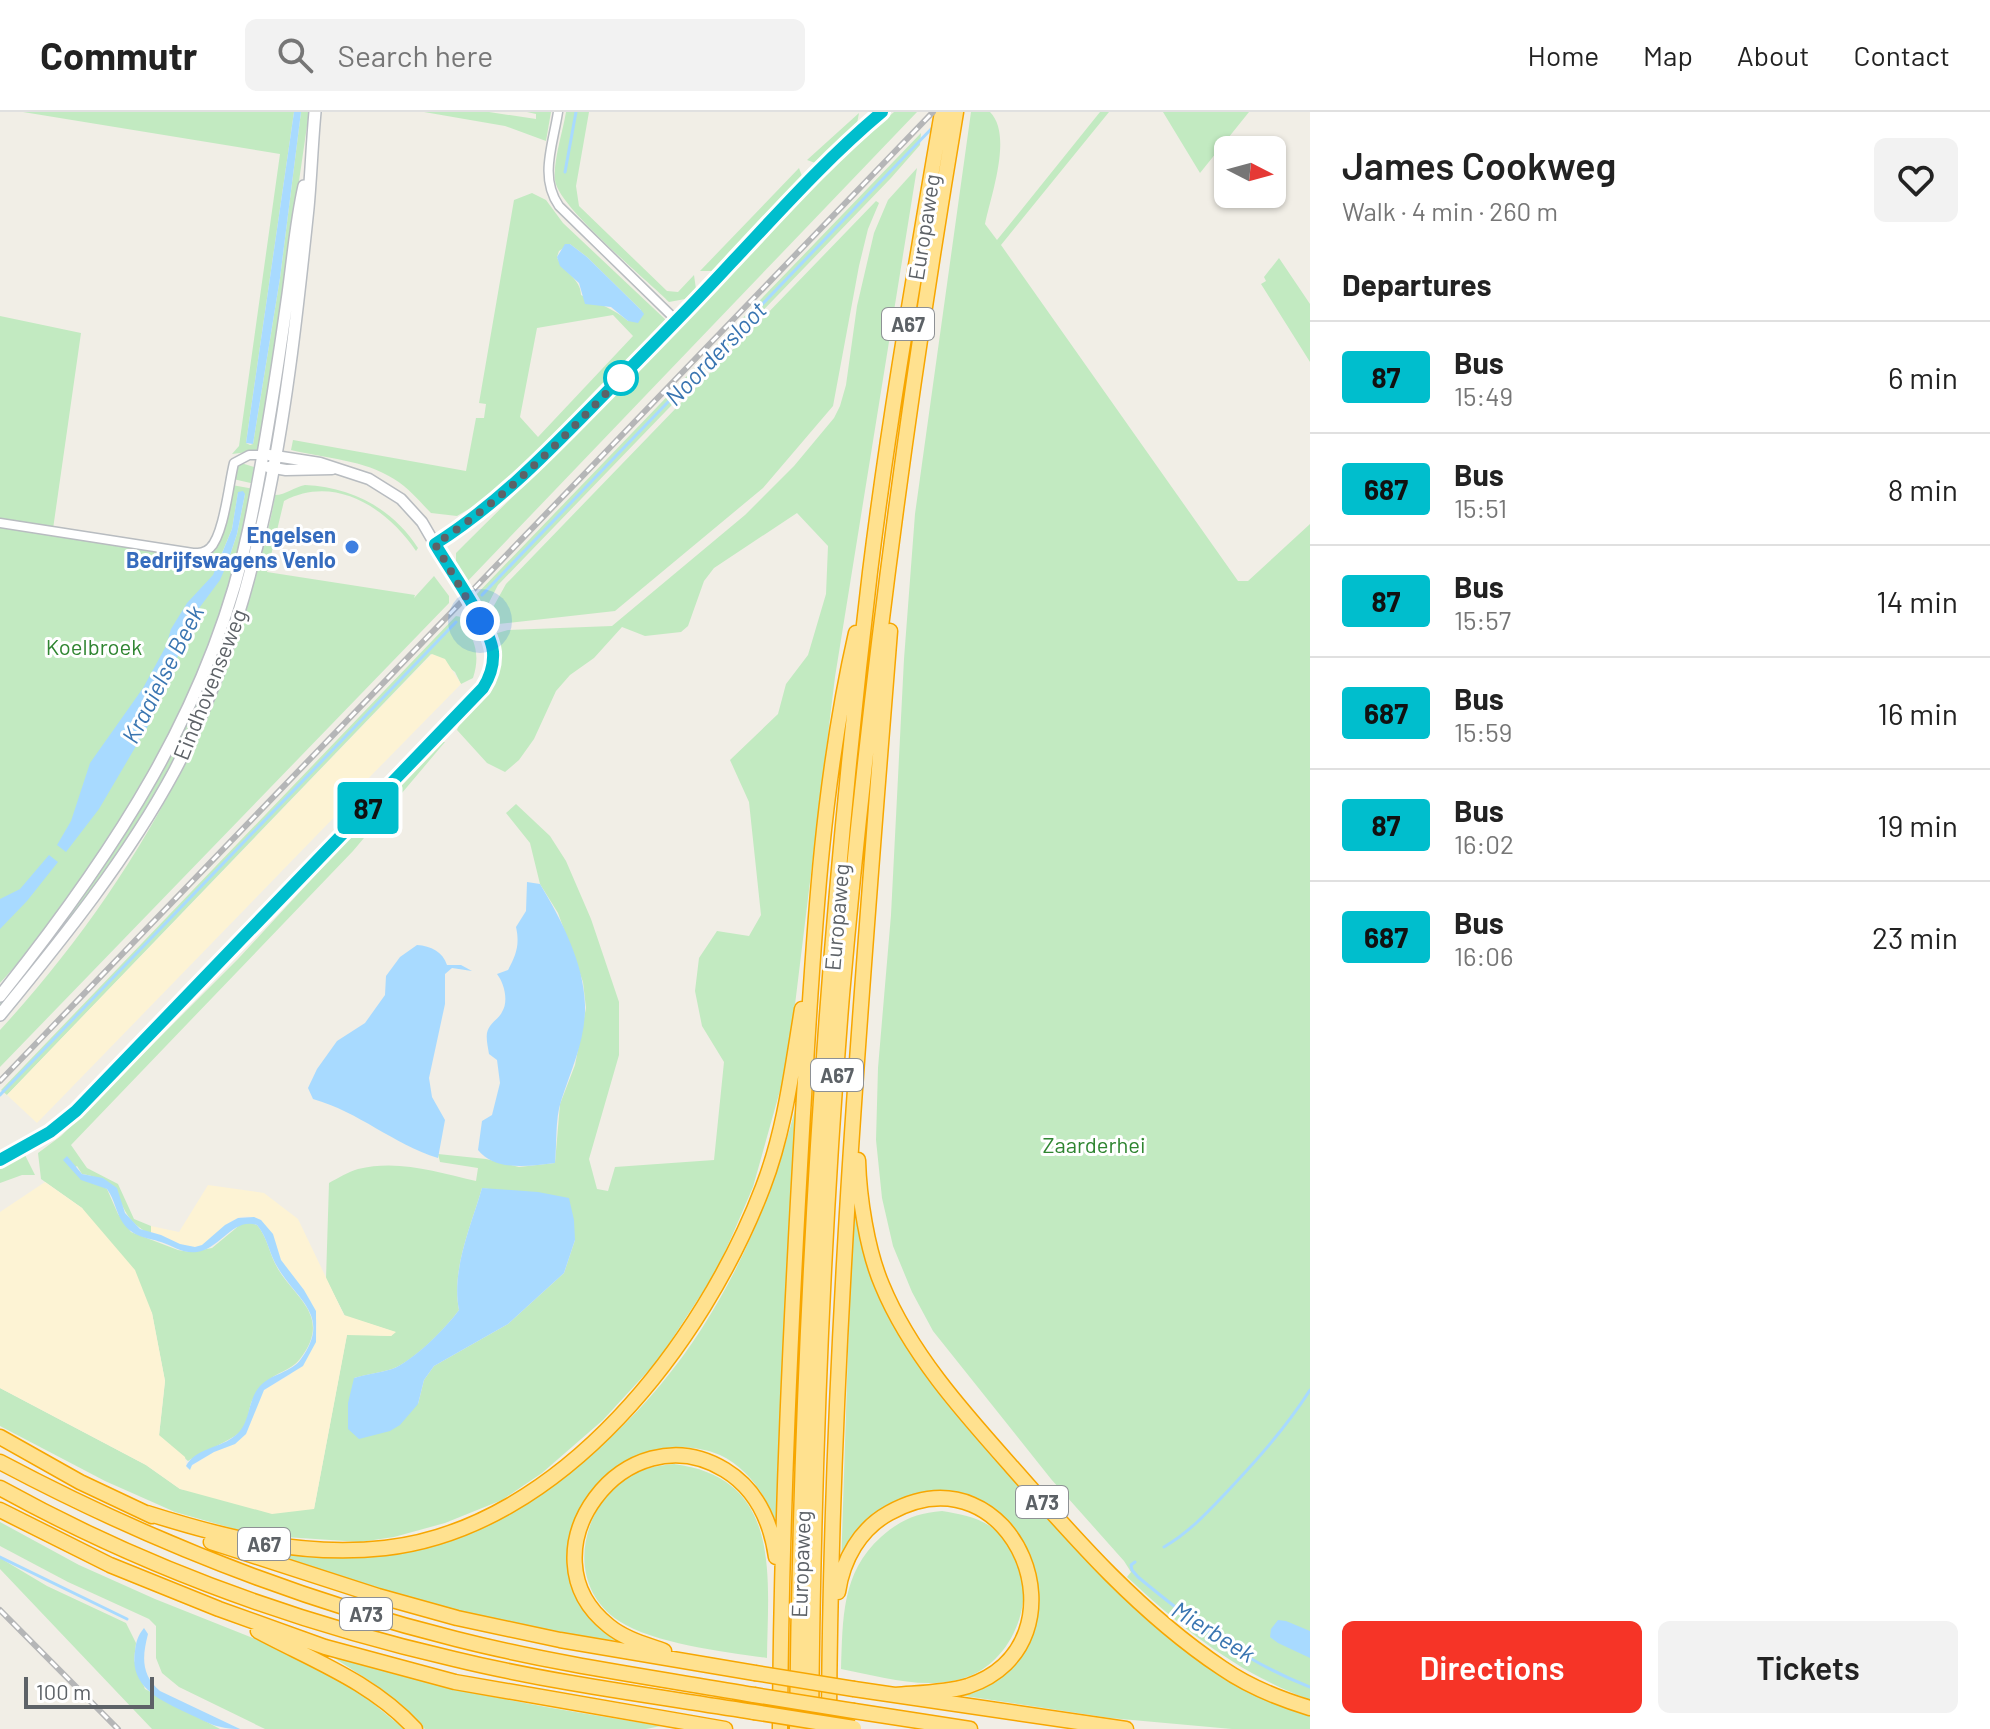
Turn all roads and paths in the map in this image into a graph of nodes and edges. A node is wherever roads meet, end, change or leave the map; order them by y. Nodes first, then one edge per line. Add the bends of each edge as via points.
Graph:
1 (315, 112) edge
2 (558, 112) edge
3 (882, 112) edge
4 (942, 112) edge
5 (956, 112) edge
6 (677, 321) junction
7 (907, 424) junction
8 (269, 461) junction
9 (0, 523) edge
10 (435, 544) junction
11 (870, 570) junction
12 (815, 924) junction
13 (0, 996) edge
14 (0, 1015) edge
15 (856, 1055) junction
16 (0, 1160) edge
17 (0, 1437) edge
18 (0, 1462) edge
19 (0, 1488) edge
20 (0, 1510) edge
21 (147, 1513) junction
22 (780, 1589) junction
23 (219, 1609) junction
24 (830, 1635) junction
25 (695, 1663) junction
26 (895, 1695) junction
27 (1310, 1708) edge
28 (854, 1728) edge
29 (415, 1729) edge
30 (725, 1729) edge
31 (780, 1729) edge
32 (797, 1729) edge
33 (811, 1729) edge
34 (829, 1729) edge
35 (860, 1729) edge
36 (970, 1729) edge
37 (1126, 1729) edge

1 - 8 main road, Eindhovenseweg
2 - 6 street via 547,180 550,193
3 - 6 street via 814,174
4 - 11 highway, Europaweg / A67
5 - 7 highway, Europaweg / A67
6 - 10 street via 519,482
7 - 15 highway, A67
7 - 33 highway, Europaweg / A67 via 863,774 842,998 822,1316
8 - 9 street via 242,458 234,463 218,535 203,552
8 - 10 street via 320,463 361,475 411,509
8 - 13 main road, Eindhovenseweg via 206,668 178,728 113,845
8 - 14 main road, Eindhovenseweg via 260,537 237,621 176,767 109,876
10 - 16 street via 490,639 493,661 483,688 76,1111
11 - 12 highway, A67 via 845,679
11 - 32 highway, Europaweg / A67 via 819,1129
12 - 21 highway, A67 via 787,1102 748,1224 690,1328 649,1382 582,1452 539,1486 471,1525 385,1548 257,1544
12 - 22 highway, A67
15 - 24 highway, A67
15 - 27 highway, A73 via 858,1172 866,1228 881,1283 908,1336 972,1422 1053,1514 1162,1624 1224,1670
17 - 21 highway, A73
18 - 36 highway, A73, bridge via 155,1539 244,1574 443,1636 521,1654
19 - 28 highway, A73, bridge via 150,1560 318,1622 455,1660
20 - 23 highway, A73 via 110,1565
21 - 25 highway, A73 via 210,1542 457,1618
22 - 25 highway, A73 via 773,1541 761,1509 746,1487 721,1467 686,1457 660,1457 637,1463 605,1484 580,1525 576,1562 581,1588 600,1618 620,1633
22 - 31 highway, A67
23 - 29 highway, A73 via 352,1680
23 - 30 highway, A73 via 325,1647 455,1682
24 - 26 highway, A67 via 845,1563 877,1519 920,1501 944,1499 985,1511 1009,1530 1023,1551 1031,1584 1029,1620 1015,1650 969,1685
24 - 34 highway, A67
25 - 26 highway, A73, bridge
26 - 37 highway, A73
28 - 35 highway, A73

